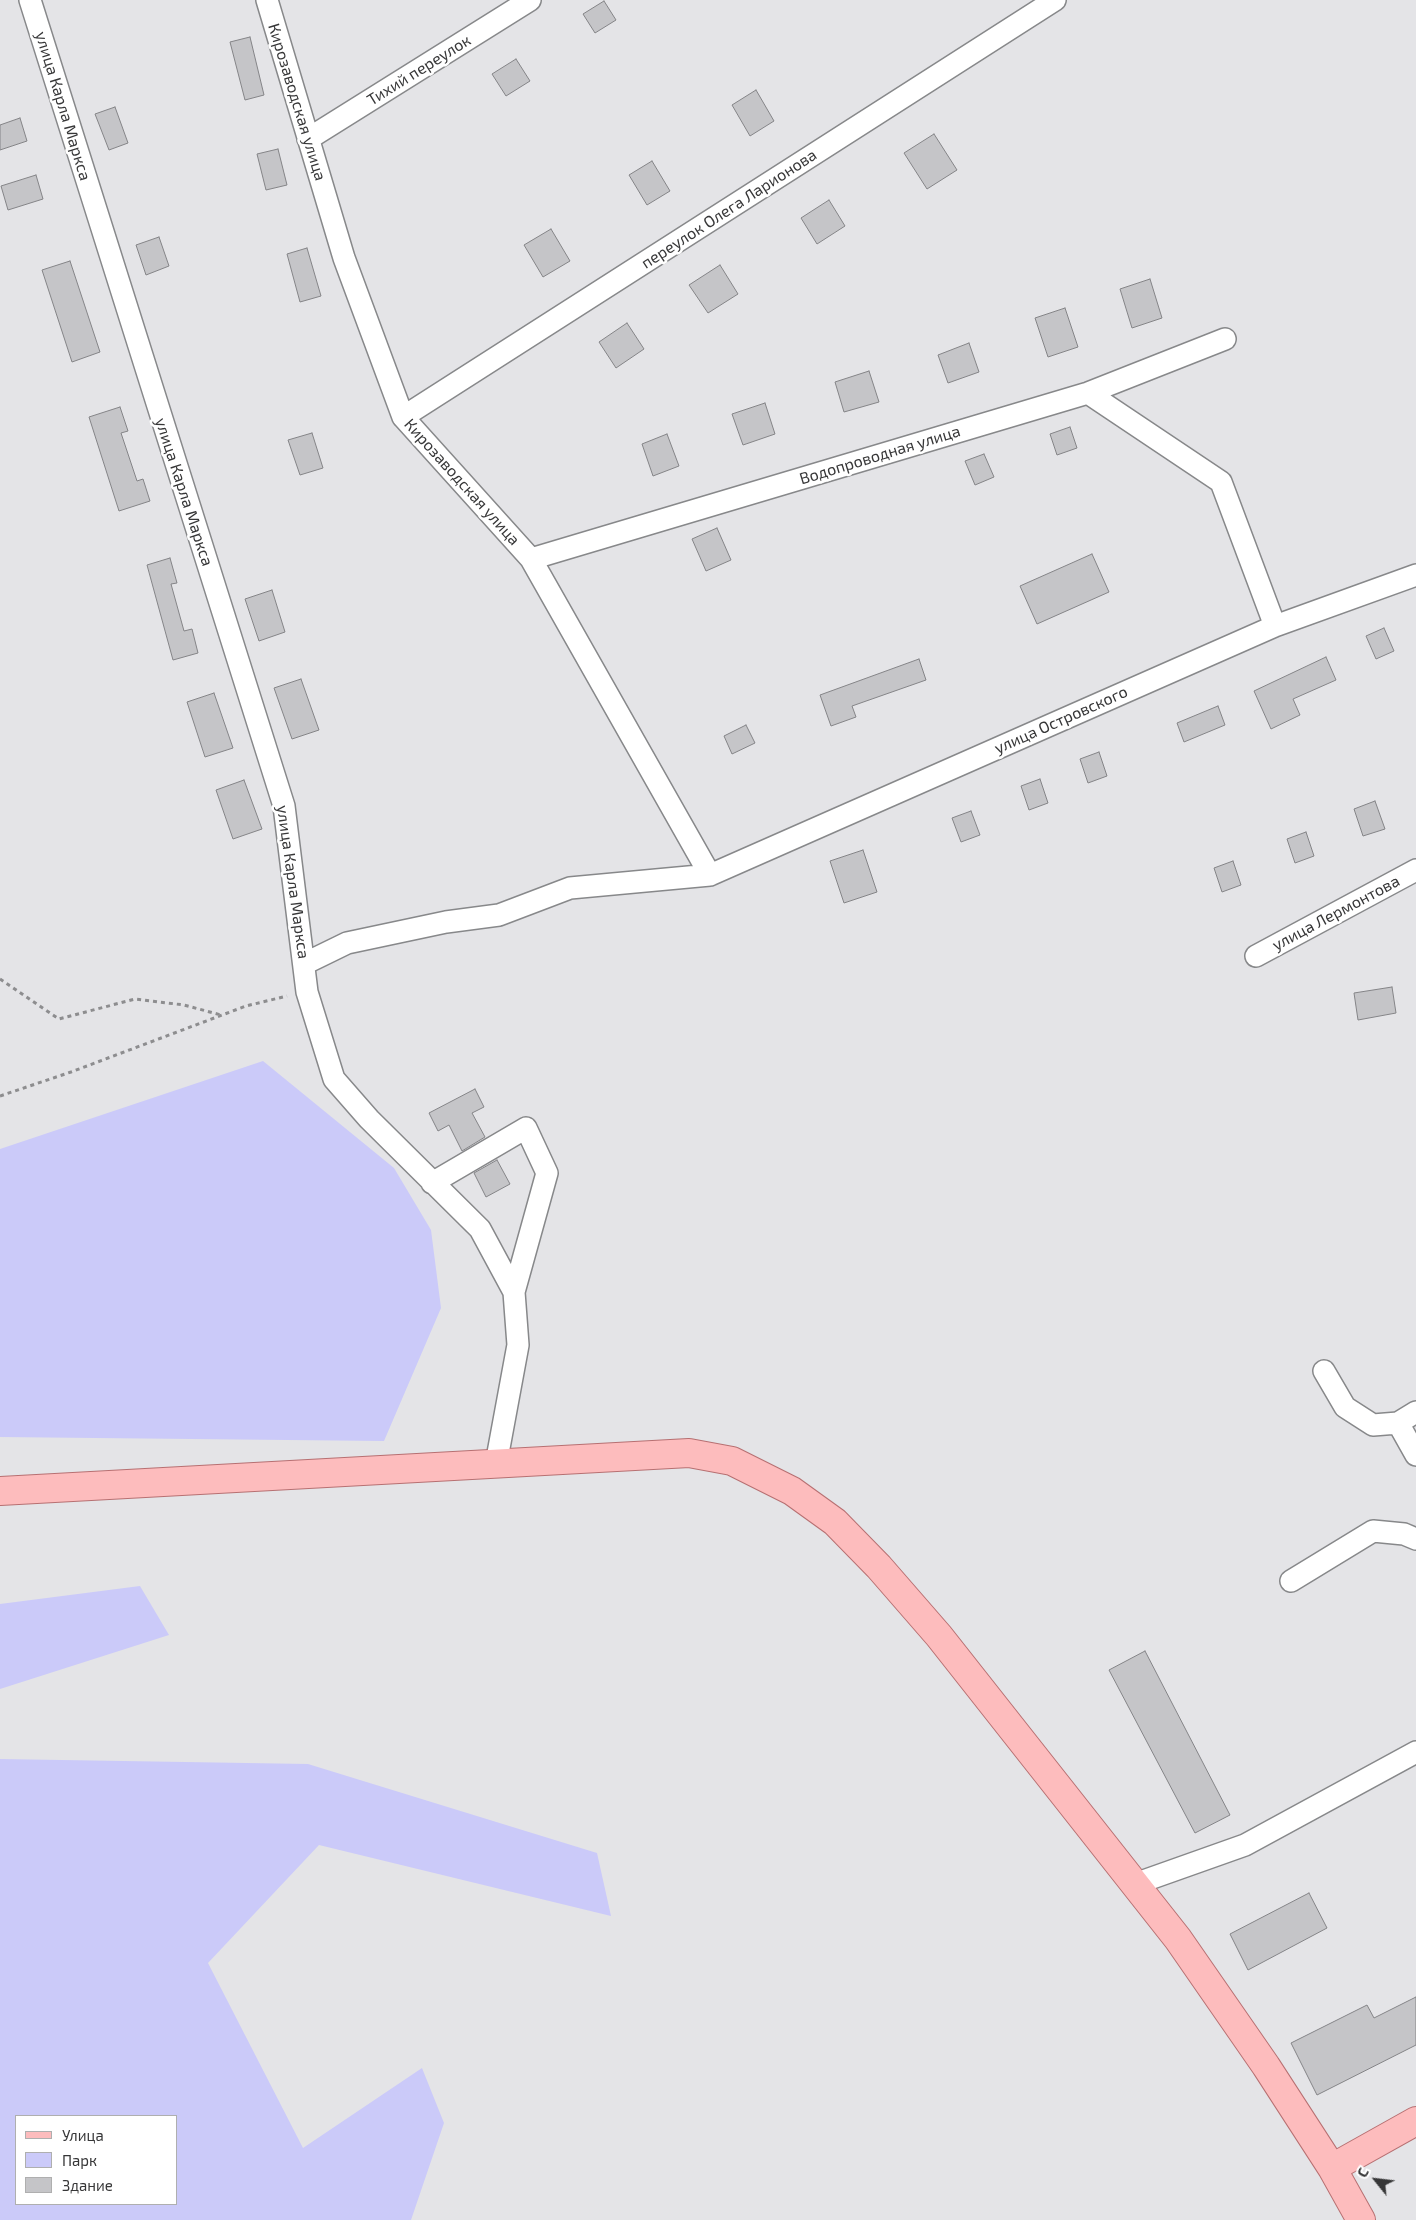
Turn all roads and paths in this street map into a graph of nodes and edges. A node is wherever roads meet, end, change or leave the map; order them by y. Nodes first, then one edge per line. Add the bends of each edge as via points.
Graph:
1 (30, 0) edge
2 (267, 0) edge
3 (530, 0) edge
4 (1055, 0) edge
5 (308, 139) junction
6 (1225, 339) dead end
7 (1088, 393) junction
8 (403, 417) junction
9 (531, 559) junction
10 (1416, 575) edge
11 (1274, 626) junction
12 (1416, 870) edge
13 (710, 875) junction
14 (1256, 956) dead end
15 (304, 964) junction
16 (0, 979) edge
17 (307, 992) junction
18 (222, 1015) junction
19 (0, 1096) edge
20 (432, 1183) junction
21 (514, 1292) junction
22 (1324, 1371) dead end
23 (1407, 1417) edge
24 (1416, 1455) edge
25 (496, 1464) junction
26 (0, 1491) edge
27 (1416, 1539) edge
28 (1291, 1581) dead end
29 (1416, 1752) edge
30 (1135, 1884) junction
31 (1416, 2121) edge
32 (1332, 2168) junction
33 (1361, 2220) edge

1 - 15 street, улица Карла Маркса via 284,806
2 - 5 street, Кирозаводская улица
3 - 5 street, Тихий переулок
4 - 8 street, переулок Олега Ларионова
5 - 8 street, Кирозаводская улица via 344,258
6 - 7 street, Водопроводная улица
7 - 9 street, Водопроводная улица
7 - 11 street via 1221,482
8 - 9 street, Кирозаводская улица
9 - 13 street, Кирозаводская улица
10 - 11 street, улица Островского
11 - 13 street, улица Островского
12 - 14 street, улица Лермонтова
13 - 15 street, улица Островского via 570,888 499,915 446,922 348,943
15 - 17 street, улица Карла Маркса
16 - 18 path via 59,1018 135,999 184,1005
17 - 18 path
17 - 20 street, улица Карла Маркса via 334,1079 369,1120
18 - 19 path
20 - 21 street, улица Карла Маркса via 480,1229
20 - 21 street via 526,1128 547,1173
21 - 25 street via 518,1345
22 - 23 street via 1345,1407 1373,1425
23 - 24 street
25 - 26 main road
25 - 30 main road via 689,1453 732,1461 792,1491 835,1522 879,1567 939,1636
27 - 28 street via 1404,1534 1373,1531
29 - 30 street via 1245,1845
30 - 32 main road via 1178,1939 1261,2058
31 - 32 main road
32 - 33 main road

